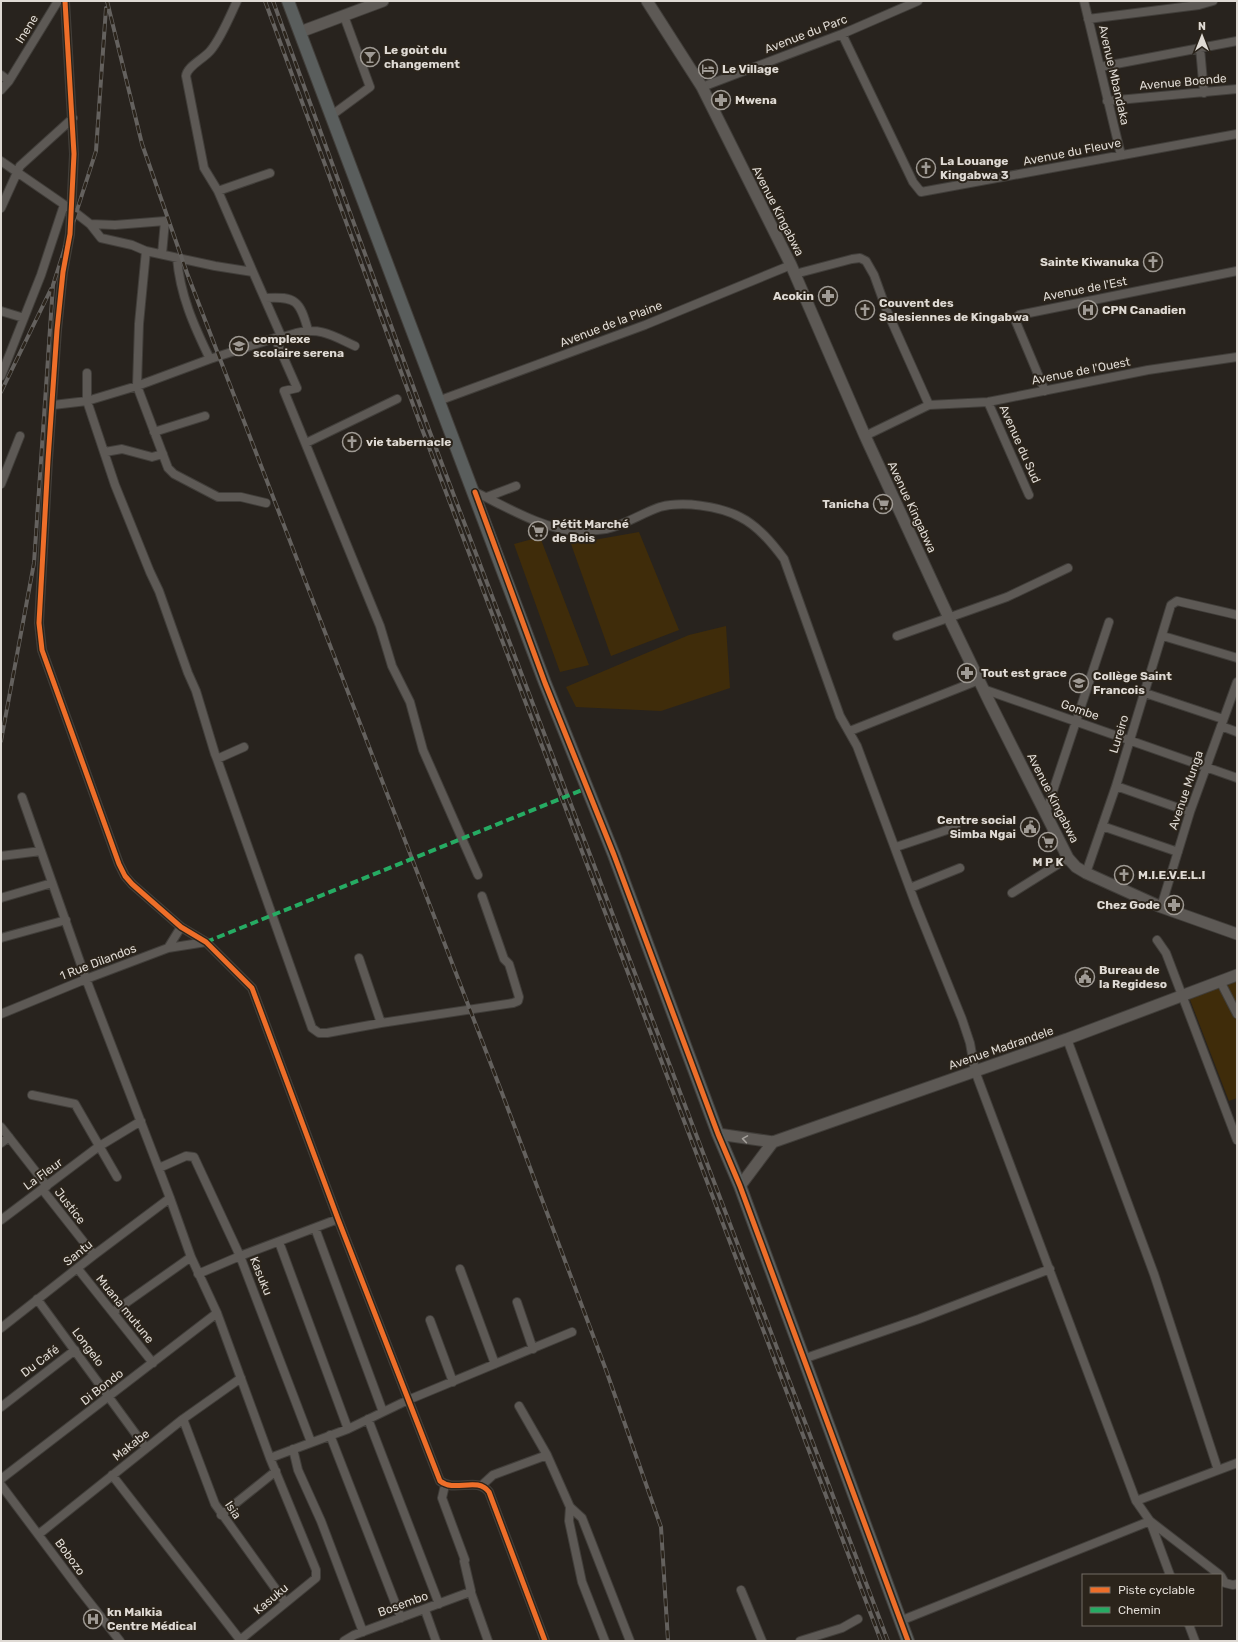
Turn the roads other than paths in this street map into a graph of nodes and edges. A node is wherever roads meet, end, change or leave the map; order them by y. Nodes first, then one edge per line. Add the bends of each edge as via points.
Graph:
1 (58, 1) edge
2 (65, 1) edge
3 (237, 1) edge
4 (288, 1) edge
5 (383, 1) edge
6 (647, 1) edge
7 (918, 1) edge
8 (1084, 1) edge
9 (1213, 1) edge
10 (1198, 3) edge
11 (344, 16) junction
12 (1088, 19) junction
13 (300, 32) junction
14 (842, 34) junction
15 (1237, 41) edge
16 (1200, 48) junction
17 (1100, 67) junction
18 (1, 75) edge
19 (9, 81) junction
20 (702, 87) junction
21 (1237, 89) edge
22 (1, 90) edge
23 (1204, 93) junction
24 (1107, 101) junction
25 (332, 115) junction
26 (73, 118) junction
27 (1237, 134) edge
28 (1121, 155) junction
29 (1, 161) edge
30 (17, 172) junction
31 (270, 172) dead end
32 (218, 191) junction
33 (64, 205) junction
34 (1, 208) edge
35 (72, 210) junction
36 (90, 224) junction
37 (146, 251) junction
38 (162, 254) junction
39 (176, 258) junction
40 (793, 269) junction
41 (1237, 271) edge
42 (253, 272) junction
43 (265, 298) junction
44 (1, 311) edge
45 (24, 318) junction
46 (308, 330) junction
47 (279, 338) junction
48 (355, 346) dead end
49 (1237, 357) edge
50 (210, 359) junction
51 (87, 373) dead end
52 (1, 376) edge
53 (137, 386) junction
54 (1045, 391) junction
55 (397, 399) dead end
56 (87, 401) junction
57 (438, 401) junction
58 (988, 402) junction
59 (53, 405) junction
60 (929, 405) junction
61 (205, 416) dead end
62 (154, 432) junction
63 (20, 436) dead end
64 (865, 436) junction
65 (306, 443) junction
66 (104, 452) junction
67 (162, 454) junction
68 (1, 484) edge
69 (516, 486) dead end
70 (475, 492) junction
71 (1029, 495) dead end
72 (487, 497) junction
73 (266, 503) dead end
74 (1068, 568) dead end
75 (1237, 615) edge
76 (949, 618) junction
77 (1109, 622) dead end
78 (897, 636) dead end
79 (1163, 636) junction
80 (1237, 658) edge
81 (981, 685) junction
82 (1237, 685) edge
83 (1145, 693) junction
84 (1077, 722) junction
85 (1222, 722) junction
86 (850, 731) junction
87 (1237, 732) edge
88 (1130, 740) junction
89 (244, 747) dead end
90 (217, 759) junction
91 (1206, 767) junction
92 (1237, 778) edge
93 (1116, 786) junction
94 (22, 796) dead end
95 (1046, 812) junction
96 (1190, 812) junction
97 (1102, 826) junction
98 (956, 827) dead end
99 (896, 847) junction
100 (41, 851) junction
101 (1178, 852) junction
102 (1, 856) edge
103 (1068, 858) junction
104 (960, 868) dead end
105 (1086, 873) junction
106 (478, 874) dead end
107 (52, 883) junction
108 (910, 888) junction
109 (1012, 893) dead end
110 (482, 896) dead end
111 (1, 898) edge
112 (1162, 906) junction
113 (66, 920) junction
114 (181, 927) junction
115 (1237, 934) edge
116 (1, 938) edge
117 (1157, 940) dead end
118 (206, 942) junction
119 (168, 948) junction
120 (359, 958) dead end
121 (1237, 975) edge
122 (86, 979) junction
123 (1220, 981) junction
124 (1183, 995) junction
125 (1, 1014) edge
126 (1237, 1014) edge
127 (381, 1023) junction
128 (1068, 1039) junction
129 (976, 1071) junction
130 (32, 1095) dead end
131 (141, 1121) junction
132 (1, 1127) edge
133 (718, 1134) junction
134 (9, 1137) junction
135 (1237, 1140) edge
136 (773, 1142) junction
137 (1, 1143) edge
138 (98, 1147) junction
139 (159, 1168) junction
140 (117, 1177) dead end
141 (740, 1186) junction
142 (45, 1188) junction
143 (170, 1198) junction
144 (338, 1219) junction
145 (1, 1220) edge
146 (315, 1228) junction
147 (279, 1242) junction
148 (94, 1255) junction
149 (240, 1256) junction
150 (191, 1257) junction
151 (78, 1269) junction
152 (460, 1269) dead end
153 (1050, 1269) junction
154 (198, 1274) junction
155 (37, 1299) junction
156 (517, 1302) dead end
157 (113, 1312) junction
158 (217, 1313) junction
159 (430, 1320) dead end
160 (1, 1328) edge
161 (572, 1332) dead end
162 (533, 1349) junction
163 (75, 1350) junction
164 (803, 1359) junction
165 (153, 1363) junction
166 (495, 1364) junction
167 (241, 1378) junction
168 (453, 1382) junction
169 (110, 1397) junction
170 (408, 1400) junction
171 (1, 1406) edge
172 (519, 1406) dead end
173 (383, 1412) junction
174 (183, 1419) junction
175 (368, 1419) junction
176 (348, 1429) junction
177 (330, 1435) junction
178 (311, 1442) junction
179 (146, 1448) junction
180 (293, 1449) junction
181 (547, 1455) junction
182 (270, 1458) junction
183 (1237, 1463) edge
184 (1218, 1470) junction
185 (276, 1471) junction
186 (112, 1475) junction
187 (1, 1479) edge
188 (445, 1485) junction
189 (1, 1486) edge
190 (481, 1486) junction
191 (1136, 1501) junction
192 (570, 1507) junction
193 (221, 1515) junction
194 (1150, 1521) junction
195 (39, 1534) junction
196 (1170, 1574) edge
197 (1218, 1574) edge
198 (1222, 1578) edge
199 (1237, 1584) edge
200 (741, 1590) dead end
201 (470, 1591) junction
202 (285, 1602) junction
203 (439, 1604) junction
204 (425, 1610) junction
205 (401, 1618) junction
206 (858, 1619) dead end
207 (900, 1620) junction
208 (1189, 1626) edge
209 (363, 1632) junction
210 (120, 1641) edge
211 (240, 1641) edge
212 (344, 1641) edge
213 (436, 1641) edge
214 (488, 1641) edge
215 (545, 1641) edge
216 (605, 1641) edge
217 (630, 1641) edge
218 (762, 1641) edge
219 (800, 1641) edge
220 (908, 1641) edge
221 (1195, 1641) edge

1 - 19 street, Inene
2 - 26 street
3 - 32 street via 212,49 189,68 186,76 201,158 207,175
4 - 13 main road
5 - 11 street
6 - 20 street, Avenue Kingabwa
7 - 14 street, Avenue du Parc
8 - 12 street, Avenue Mbandaka
9 - 10 street
10 - 12 street
11 - 13 street
11 - 25 street via 370,87
12 - 17 street, Avenue Mbandaka
13 - 25 main road
14 - 20 street, Avenue du Parc
14 - 28 street, Avenue du Fleuve via 913,182 921,192
15 - 16 street
16 - 17 street
16 - 23 street
17 - 24 street, Avenue Mbandaka
18 - 19 street
19 - 22 street, Inene
20 - 40 street, Avenue Kingabwa
21 - 23 street, Avenue Boende
23 - 24 street, Avenue Boende
24 - 28 street, Avenue Mbandaka
25 - 57 main road
26 - 30 street via 26,159
26 - 35 street
27 - 28 street, Avenue du Fleuve
29 - 30 street
30 - 33 street
30 - 34 street
31 - 32 street
32 - 42 street
33 - 35 street
33 - 45 street
35 - 36 street
35 - 59 street via 56,330
36 - 37 street via 101,238
36 - 38 street via 165,221
37 - 38 street
37 - 53 street via 139,324
38 - 39 street
39 - 42 street
39 - 50 street via 187,308
40 - 57 street, Avenue de la Plaine
40 - 60 street, Avenue de la Plaine via 860,258 866,261
40 - 64 street, Avenue Kingabwa
41 - 54 street, Avenue de l'Est via 1019,315 1016,322
42 - 43 street
43 - 46 street via 279,297 298,303 303,310
43 - 47 street
44 - 45 street
45 - 52 street
46 - 47 street
46 - 48 street via 323,331
47 - 50 street
47 - 65 street via 297,388 284,390
49 - 54 street, Avenue de l'Ouest via 1148,370
50 - 53 street
51 - 56 street
53 - 56 street
53 - 62 street
54 - 58 street, Avenue de l'Ouest
55 - 65 street
56 - 59 street
56 - 66 street
57 - 70 main road
58 - 60 street, Avenue de l'Ouest
58 - 71 street, Avenue du Sud
59 - 114 street via 38,623 42,650 125,876
60 - 64 street, Avenue de l'Ouest
61 - 62 street
62 - 67 street
63 - 68 street
64 - 76 street, Avenue Kingabwa
65 - 106 street via 380,626 392,666 410,702 423,750
66 - 67 street via 122,449 152,457
66 - 90 street via 196,691
67 - 73 street via 168,468 174,474 218,497 241,497
69 - 72 street
70 - 72 street
70 - 133 main road via 545,683 614,855
72 - 86 street via 550,526 576,531 607,529 675,504 694,504 740,517 769,540 784,559 840,716
74 - 76 street via 1008,597
75 - 79 street, Lureiro via 1177,601 1174,602
76 - 78 street
76 - 81 street, Avenue Kingabwa
77 - 84 street
79 - 80 street
79 - 83 street, Lureiro
81 - 84 street, Gombe
81 - 86 street
81 - 95 street, Avenue Kingabwa
82 - 85 street, Avenue Munga
83 - 85 street
83 - 88 street, Lureiro
84 - 88 street, Gombe
84 - 95 street
85 - 87 street
85 - 91 street, Avenue Munga
86 - 99 street
88 - 91 street, Gombe
88 - 93 street, Lureiro
89 - 90 street
90 - 127 street via 312,1028 319,1033 327,1033
91 - 92 street, Gombe
91 - 96 street, Avenue Munga
93 - 96 street
93 - 97 street, Lureiro
94 - 100 street
95 - 103 street, Avenue Kingabwa
96 - 101 street, Avenue Munga
97 - 101 street
97 - 105 street, Lureiro
98 - 99 street
99 - 108 street
100 - 102 street
100 - 107 street
101 - 112 street, Avenue Munga
103 - 105 street, Avenue Kingabwa
103 - 109 street
104 - 108 street
105 - 112 street, Avenue Kingabwa
107 - 111 street
107 - 113 street
108 - 129 street via 962,1020
110 - 127 street via 504,959 509,964 520,997 518,1001
112 - 115 street, Avenue Kingabwa
113 - 116 street
113 - 122 street
114 - 118 street
114 - 119 street
117 - 124 street via 1166,953
118 - 119 street, 1 Rue Dilandos
118 - 144 street via 252,988
119 - 122 street, 1 Rue Dilandos
120 - 127 street
121 - 123 street, Avenue Madrandele
122 - 125 street, 1 Rue Dilandos
122 - 131 street
123 - 124 street, Avenue Madrandele
123 - 126 street
124 - 128 street, Avenue Madrandele
124 - 135 street
128 - 129 street, Avenue Madrandele
128 - 184 street via 1154,1274
129 - 136 street, Avenue Madrandele
129 - 153 street
130 - 138 street via 75,1104
131 - 138 street, La Fleur
131 - 139 street
132 - 134 street, Justice
136 -> 133 street
133 - 141 main road
134 - 137 street
134 - 142 street, Justice
136 - 141 street
138 - 140 street
138 - 142 street, La Fleur
139 - 143 street
139 - 149 street, Kasuku via 186,1156 194,1157
141 - 164 main road
142 - 145 street, La Fleur
142 - 148 street, Justice
143 - 148 street, Santu
143 - 150 street
144 - 146 street
144 - 170 street
146 - 147 street
146 - 173 street
147 - 149 street
147 - 176 street
148 - 151 street, Santu
149 - 154 street
149 - 178 street, Kasuku
150 - 154 street
150 - 157 street
151 - 155 street, Santu
151 - 157 street, Muana mutune
152 - 166 street
153 - 164 street
153 - 191 street
154 - 158 street
155 - 160 street, Santu
155 - 163 street, Longelo
156 - 162 street
157 - 165 street, Muana mutune
158 - 165 street, Di Bondo
158 - 167 street
159 - 168 street
161 - 162 street
162 - 166 street
163 - 169 street, Longelo
163 - 171 street, Du Café
164 - 207 main road
165 - 169 street, Di Bondo
166 - 168 street
167 - 174 street, Makabe
167 - 182 street
168 - 170 street
169 - 179 street, Longelo
169 - 187 street, Di Bondo
170 - 173 street
170 - 188 street via 440,1481
172 - 181 street
173 - 175 street
174 - 179 street, Makabe
174 - 193 street, Isia
175 - 176 street
175 - 203 street
176 - 177 street
177 - 178 street
177 - 205 street
178 - 180 street
179 - 186 street, Makabe
180 - 182 street
180 - 209 street via 298,1470 321,1521
181 - 190 street via 494,1475
181 - 192 street
182 - 185 street
183 - 184 street
184 - 191 street
185 - 193 street
185 - 202 street, Kasuku via 317,1575
186 - 195 street, Makabe
186 - 211 street
188 - 190 street
188 - 201 street via 442,1498 465,1560
189 - 195 street, Bobozo
190 - 215 street via 489,1492
191 - 194 street
192 - 216 street via 569,1521 582,1582
192 - 217 street via 582,1518
193 - 202 street, Isia
194 - 196 street
194 - 197 street
194 - 207 street
195 - 210 street, Bobozo via 78,1589
198 - 199 street via 1225,1583
200 - 218 street
201 - 203 street, Bosembo
201 - 214 street
202 - 211 street, Kasuku
203 - 204 street, Bosembo
204 - 205 street, Bosembo
204 - 213 street
205 - 209 street, Bosembo
206 - 219 street via 842,1628
207 - 220 main road
208 - 221 street
209 - 212 street, Bosembo

